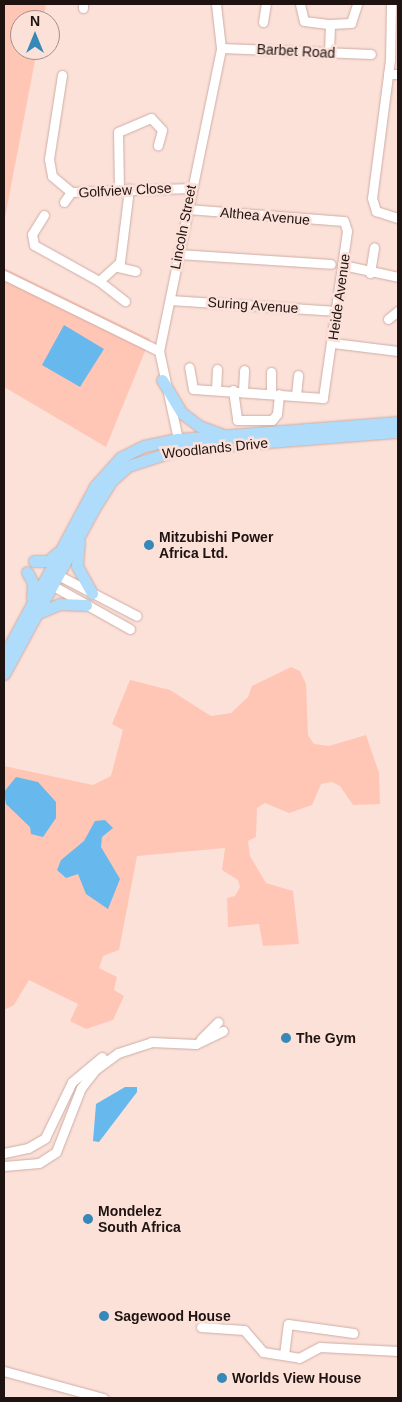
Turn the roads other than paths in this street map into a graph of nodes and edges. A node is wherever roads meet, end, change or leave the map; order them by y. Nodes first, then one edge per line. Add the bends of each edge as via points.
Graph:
1 (216, 4) edge
2 (266, 4) edge
3 (300, 4) edge
4 (357, 4) edge
5 (391, 4) edge
6 (262, 22) dead end
7 (330, 24) junction
8 (221, 48) junction
9 (329, 52) junction
10 (370, 54) dead end
11 (394, 61) edge
12 (388, 74) junction
13 (398, 74) edge
14 (62, 75) dead end
15 (158, 144) dead end
16 (190, 188) junction
17 (119, 190) junction
18 (129, 190) junction
19 (70, 192) junction
20 (64, 202) dead end
21 (187, 209) junction
22 (44, 215) dead end
23 (398, 218) edge
24 (344, 221) joint
25 (374, 247) dead end
26 (178, 254) junction
27 (331, 264) dead end
28 (343, 265) junction
29 (118, 267) junction
30 (136, 271) dead end
31 (370, 273) junction
32 (4, 275) edge
33 (398, 277) edge
34 (99, 281) junction
35 (170, 300) junction
36 (125, 302) dead end
37 (337, 311) junction
38 (398, 311) edge
39 (388, 319) dead end
40 (333, 343) junction
41 (159, 351) junction
42 (398, 351) edge
43 (189, 367) dead end
44 (217, 369) dead end
45 (244, 370) dead end
46 (271, 372) dead end
47 (298, 375) dead end
48 (162, 380) junction
49 (216, 390) junction
50 (238, 390) junction
51 (275, 394) junction
52 (296, 395) junction
53 (398, 422) edge
54 (398, 432) edge
55 (230, 436) junction
56 (179, 444) junction
57 (85, 524) junction
58 (61, 549) junction
59 (34, 561) dead end
60 (27, 572) dead end
61 (51, 578) junction
62 (92, 593) junction
63 (86, 605) junction
64 (32, 611) junction
65 (136, 616) dead end
66 (130, 629) dead end
67 (4, 656) edge
68 (4, 674) edge
69 (218, 1022) dead end
70 (223, 1031) dead end
71 (4, 1153) edge
72 (4, 1166) edge
73 (201, 1327) dead end
74 (353, 1333) dead end
75 (398, 1351) edge
76 (284, 1355) junction
77 (4, 1371) edge
78 (103, 1398) edge

1 - 8 street, Lincoln Street
2 - 6 street
3 - 7 street via 304,21
4 - 7 street via 351,23
5 - 11 street
7 - 9 street
8 - 9 street, Barbet Road
8 - 16 street, Lincoln Street
9 - 10 street, Barbet Road
11 - 12 street
12 - 13 street
12 - 23 street via 372,198 376,211
14 - 19 street via 48,159 52,176
15 - 17 street via 162,130 151,118 118,132
16 - 18 street, Golfview Close
16 - 21 street, Lincoln Street
17 - 18 street, Golfview Close
17 - 19 street, Golfview Close
18 - 29 street
19 - 20 street, Golfview Close
21 - 24 street, Althea Avenue
21 - 26 street, Lincoln Street
22 - 34 street via 32,234 34,245
24 - 28 street, Heide Avenue via 348,231
25 - 31 street
26 - 27 street
26 - 35 street, Lincoln Street
28 - 31 street
28 - 37 street, Heide Avenue
29 - 30 street
29 - 34 street
31 - 33 street
32 - 41 street
34 - 36 street
35 - 37 street, Suring Avenue
35 - 41 street, Lincoln Street
37 - 40 street, Heide Avenue
38 - 39 street
40 - 42 street
40 - 52 street, Heide Avenue via 323,398
41 - 48 street, Lincoln Street
43 - 49 street via 192,388
44 - 49 street
45 - 50 street
46 - 51 street
47 - 52 street
48 - 55 main road via 190,419
48 - 56 street, Lincoln Street
49 - 50 street
50 - 51 street
50 - 51 street via 237,420 272,420 277,414
51 - 52 street
53 - 55 main road, Woodlands Drive
54 - 56 main road, Woodlands Drive
55 - 56 main road, Woodlands Drive
56 - 57 main road, Woodlands Drive via 140,459 119,473
56 - 58 main road, Woodlands Drive via 144,446 112,465
57 - 61 main road, Woodlands Drive
57 - 62 main road via 76,561
58 - 59 main road via 48,561
58 - 61 main road, Woodlands Drive
60 - 64 main road via 34,583
61 - 62 street
61 - 63 street
61 - 64 main road, Woodlands Drive
62 - 65 street
63 - 64 main road via 59,604
63 - 66 street
64 - 67 main road, Woodlands Drive
64 - 68 main road, Woodlands Drive
69 - 71 street via 207,1034 191,1042 141,1039 100,1058 72,1082 45,1138 28,1148
70 - 72 street via 196,1044 151,1042 112,1056 81,1088 66,1135 56,1152 39,1163
73 - 76 street via 247,1330 263,1352
74 - 76 street via 288,1324
75 - 76 street via 320,1347 304,1358
77 - 78 street

